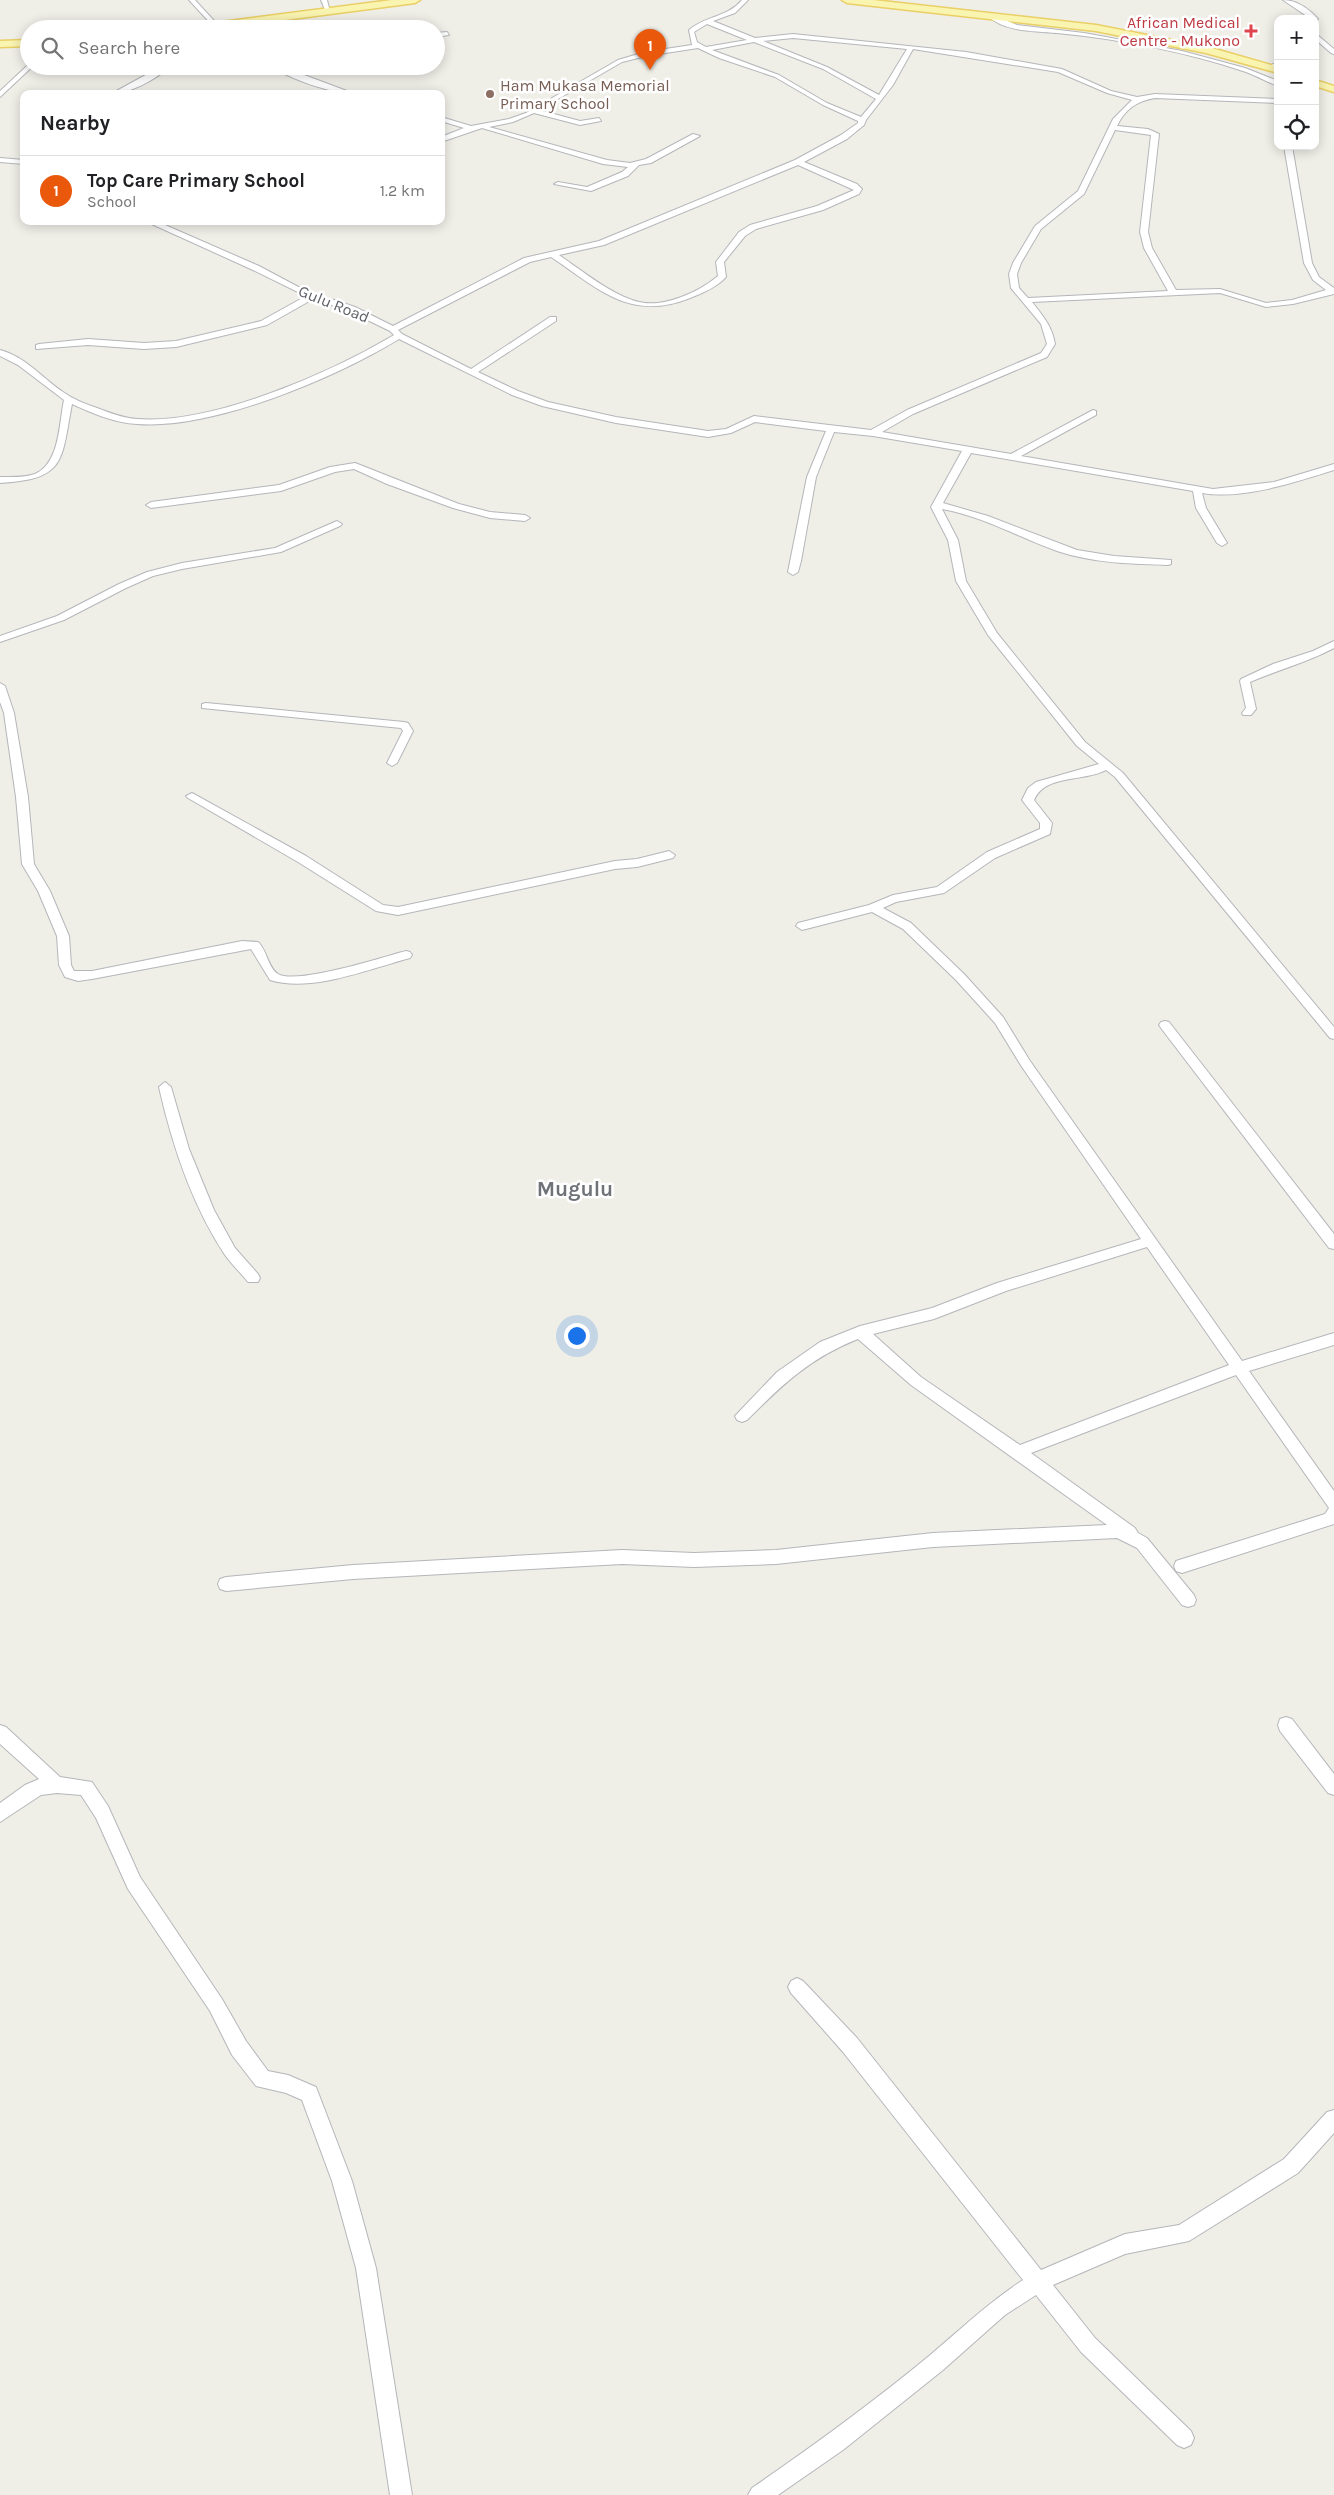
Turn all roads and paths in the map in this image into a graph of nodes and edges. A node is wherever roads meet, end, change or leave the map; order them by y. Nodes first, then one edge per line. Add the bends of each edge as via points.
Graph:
1 (192, 0) edge
2 (324, 0) edge
3 (415, 0) edge
4 (745, 0) edge
5 (847, 0) edge
6 (1286, 0) edge
7 (900, 3) edge
8 (328, 11) junction
9 (1311, 15) edge
10 (991, 16) junction
11 (210, 20) edge
12 (255, 20) edge
13 (710, 22) junction
14 (1319, 39) edge
15 (756, 40) junction
16 (20, 43) edge
17 (0, 44) edge
18 (701, 47) junction
19 (911, 47) junction
20 (1333, 52) edge
21 (1325, 53) dead end
22 (1274, 67) edge
23 (21, 75) edge
24 (156, 75) edge
25 (295, 75) edge
26 (1274, 82) edge
27 (1319, 84) edge
28 (1334, 89) edge
29 (123, 90) edge
30 (340, 90) edge
31 (0, 95) edge
32 (880, 98) junction
33 (1137, 99) junction
34 (1274, 101) edge
35 (533, 111) junction
36 (445, 120) edge
37 (599, 120) dead end
38 (862, 120) junction
39 (482, 127) junction
40 (471, 128) junction
41 (1112, 128) junction
42 (696, 136) dead end
43 (445, 138) edge
44 (1289, 150) edge
45 (0, 160) edge
46 (20, 162) edge
47 (798, 162) junction
48 (636, 164) junction
49 (558, 184) dead end
50 (158, 225) edge
51 (554, 255) junction
52 (1333, 292) edge
53 (1173, 293) junction
54 (312, 296) junction
55 (1027, 300) junction
56 (553, 319) dead end
57 (396, 332) junction
58 (39, 347) dead end
59 (0, 353) edge
60 (473, 371) junction
61 (68, 400) junction
62 (1093, 413) dead end
63 (831, 429) junction
64 (873, 433) junction
65 (966, 451) junction
66 (1014, 456) junction
67 (1334, 467) edge
68 (1323, 471) junction
69 (1334, 479) edge
70 (0, 480) edge
71 (1197, 490) junction
72 (151, 505) dead end
73 (936, 505) junction
74 (525, 518) dead end
75 (337, 524) dead end
76 (1222, 543) dead end
77 (1168, 562) dead end
78 (793, 572) dead end
79 (0, 639) edge
80 (1334, 644) edge
81 (0, 686) edge
82 (206, 706) dead end
83 (1247, 713) dead end
84 (392, 763) dead end
85 (1108, 764) junction
86 (192, 796) dead end
87 (668, 855) dead end
88 (873, 908) junction
89 (802, 926) dead end
90 (406, 955) dead end
91 (1165, 1025) dead end
92 (1334, 1035) edge
93 (165, 1087) dead end
94 (1151, 1241) junction
95 (1334, 1244) edge
96 (253, 1278) dead end
97 (860, 1332) junction
98 (1334, 1339) edge
99 (1238, 1368) junction
100 (742, 1416) dead end
101 (1018, 1452) junction
102 (1334, 1503) edge
103 (1334, 1513) edge
104 (1142, 1543) junction
105 (1182, 1566) dead end
106 (226, 1584) dead end
107 (1188, 1600) dead end
108 (1286, 1724) dead end
109 (0, 1733) edge
110 (55, 1783) junction
111 (1334, 1787) edge
112 (0, 1814) edge
113 (797, 1987) dead end
114 (1334, 2120) edge
115 (1038, 2281) junction
116 (1184, 2438) dead end
117 (401, 2495) edge
118 (759, 2495) edge

1 - 11 street
2 - 8 street
3 - 8 main road
4 - 13 street via 730,15
5 - 7 main road
6 - 9 street
7 - 10 main road
8 - 12 main road
10 - 22 main road via 1096,28
10 - 26 street via 1000,23 1201,57 1263,75
13 - 15 street
13 - 18 street via 702,23 691,31 694,43
14 - 20 street
15 - 18 street
15 - 19 street via 793,36
15 - 32 street via 825,68
16 - 17 main road
18 - 35 street via 644,54 620,61
18 - 38 street via 777,76
19 - 32 street
19 - 33 street via 1060,70 1109,92
20 - 21 street
23 - 31 street
24 - 29 street
25 - 30 street
27 - 28 main road
32 - 38 street
33 - 34 street via 1155,96
33 - 41 street
35 - 37 street via 580,123
35 - 39 street via 510,121
36 - 40 street
38 - 47 street via 862,124 844,137
39 - 40 street
39 - 48 street via 606,162
40 - 43 street
41 - 53 street via 1156,134 1144,232 1148,248
41 - 55 street via 1081,192 1038,228 1017,263 1013,274 1015,288
42 - 48 street
44 - 52 street via 1308,263 1316,278
45 - 46 street
47 - 51 street via 602,243
47 - 51 street via 858,189 820,208 753,226 742,234 720,262 722,277 715,284 682,299 638,305
48 - 49 street via 625,174 588,189
50 - 54 street, Gulu Road
51 - 57 street via 527,260
52 - 53 street via 1266,305 1220,291
53 - 55 street
54 - 57 street, Gulu Road via 352,309
54 - 58 street via 264,323 176,344 144,346 88,342
55 - 64 street via 1050,332 1051,344 1044,355 910,412
56 - 60 street
57 - 60 street, Gulu Road
57 - 61 street via 357,360 259,399 218,411 142,422 108,415
59 - 61 street via 14,356
60 - 63 street, Gulu Road via 545,404 708,434 728,431 754,419
61 - 70 street via 55,462 42,473 27,478
62 - 66 street
63 - 64 street, Gulu Road
63 - 78 street via 809,485 806,518
64 - 65 street, Gulu Road
65 - 66 street, Gulu Road
65 - 73 street
66 - 71 street, Gulu Road
67 - 68 street, Gulu Road
68 - 69 street
68 - 71 street, Gulu Road via 1256,488 1212,492
71 - 76 street via 1201,508
72 - 74 street via 281,488 355,466 456,506 490,515
73 - 77 street via 957,508 1063,549 1114,558
73 - 85 street via 953,540 961,581 993,635 1081,744
75 - 79 street via 300,543 277,550 189,564 151,574 99,596 53,621
80 - 83 street via 1246,681 1251,709
81 - 90 street via 11,722 28,864 44,891 63,936 65,965 69,974 78,977 92,975 254,945 273,976 287,982
82 - 84 street via 404,725 408,731
85 - 88 street via 1095,773 1043,782 1032,789 1028,800 1046,823 1046,831 991,855 940,890 893,899
85 - 92 street
86 - 87 street via 380,908 398,911
88 - 89 street
88 - 94 street via 907,926 999,1020 1026,1064
91 - 95 street
93 - 96 street via 178,1140 200,1192 229,1250
94 - 97 street via 1002,1287 934,1313
94 - 99 street
97 - 100 street via 826,1346 782,1376
97 - 101 street via 916,1381
98 - 99 street
99 - 101 street
99 - 102 street
101 - 104 street
103 - 105 street via 1330,1518
104 - 106 street via 1118,1531 933,1540 776,1557 694,1560 622,1557 353,1572
104 - 107 street
108 - 111 street
109 - 110 street
110 - 112 street via 38,1785
110 - 117 street via 86,1788 102,1812 134,1883 211,1998 239,2048 263,2079 288,2084 309,2094 342,2181 366,2268
113 - 115 street via 850,2045
114 - 115 street via 1291,2166 1182,2234 1125,2244
115 - 116 street via 1088,2345
115 - 118 street via 998,2308 936,2364 836,2443

